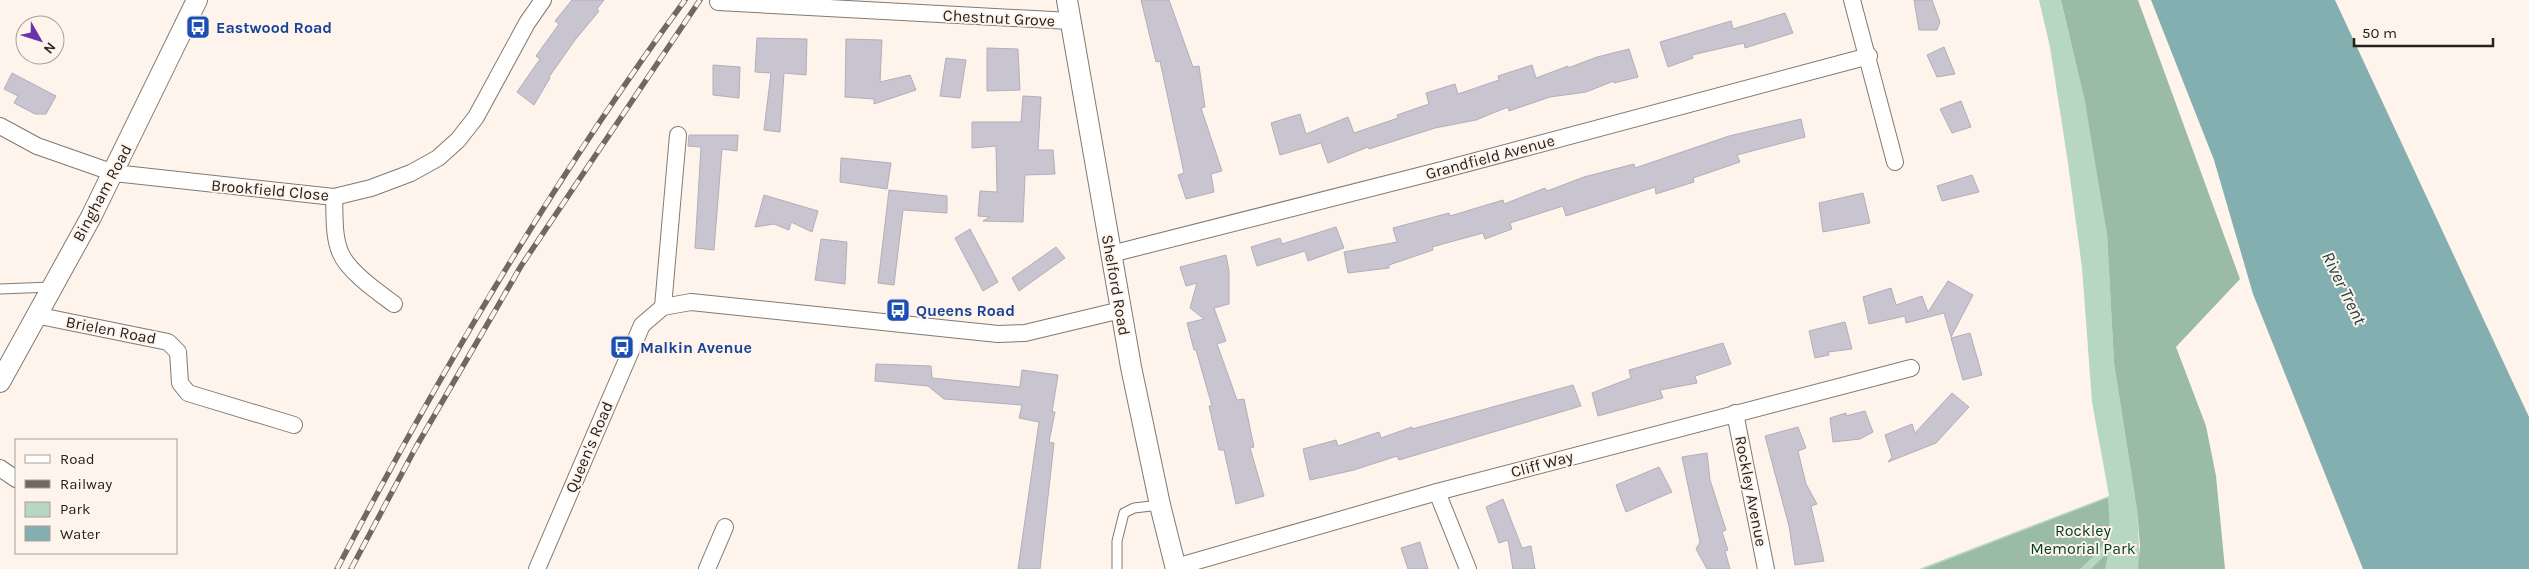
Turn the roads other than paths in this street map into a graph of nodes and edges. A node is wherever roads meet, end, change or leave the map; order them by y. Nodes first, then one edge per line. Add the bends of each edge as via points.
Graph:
1 (197, 0) edge
2 (543, 0) edge
3 (1067, 0) edge
4 (1852, 0) edge
5 (718, 2) dead end
6 (1070, 22) junction
7 (1869, 56) junction
8 (0, 126) edge
9 (678, 135) dead end
10 (1895, 162) dead end
11 (114, 173) junction
12 (334, 196) junction
13 (1111, 254) junction
14 (51, 287) junction
15 (0, 288) edge
16 (394, 304) dead end
17 (663, 307) junction
18 (1121, 310) junction
19 (35, 315) junction
20 (1911, 368) dead end
21 (0, 382) edge
22 (1735, 413) junction
23 (294, 424) dead end
24 (0, 468) edge
25 (15, 478) edge
26 (1436, 492) junction
27 (1160, 505) junction
28 (725, 527) dead end
29 (538, 568) edge
30 (1176, 568) edge
31 (707, 569) edge
32 (1117, 569) edge
33 (1468, 569) edge
34 (1766, 569) edge

1 - 11 street, Bingham Road
2 - 12 street, Brookfield Close via 476,117 458,140 438,158 411,173 371,188
3 - 6 street, Shelford Road
4 - 7 street
5 - 6 street, Chestnut Grove
6 - 13 street, Shelford Road
7 - 10 street
7 - 13 street, Grandfield Avenue
8 - 11 street, Brookfield Close via 37,146
9 - 17 street
11 - 12 street, Brookfield Close
11 - 14 street, Bingham Road
12 - 16 street via 336,239 341,255 368,284
13 - 18 street, Shelford Road
14 - 15 lane
14 - 19 street, Bingham Road
17 - 18 street via 691,302 998,334 1025,333
17 - 29 street, Queen's Road via 642,325
18 - 27 street, Shelford Road
19 - 21 street, Bingham Road
19 - 23 street, Brielen Road via 168,342 178,352 180,383 188,393
20 - 22 street, Cliff Way
22 - 26 street, Cliff Way
22 - 34 street, Rockley Avenue
24 - 25 street
26 - 30 street, Cliff Way
26 - 33 street
27 - 30 street, Shelford Road
27 - 32 lane via 1134,508 1124,513 1117,541
28 - 31 street

